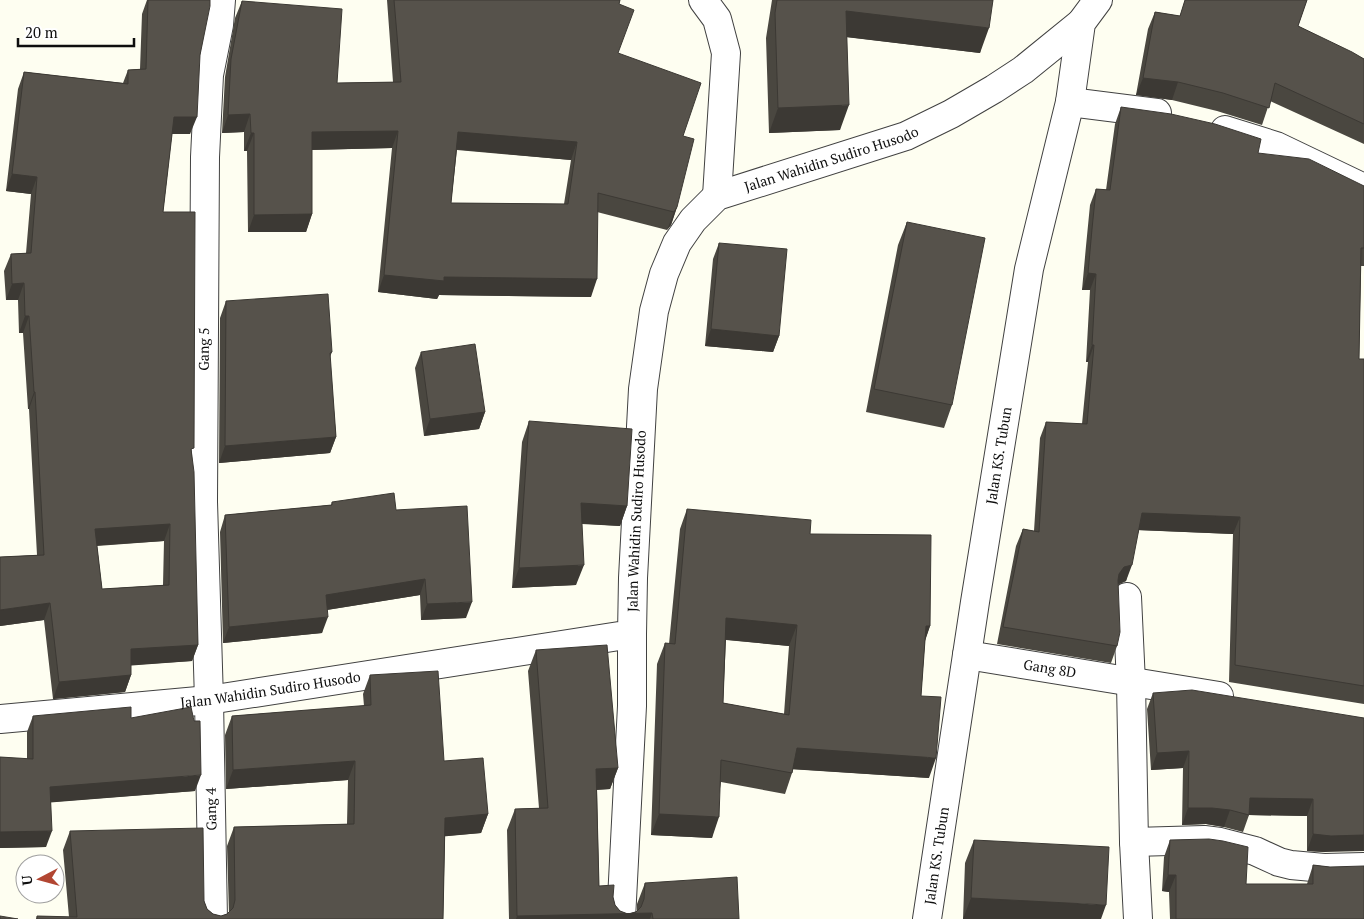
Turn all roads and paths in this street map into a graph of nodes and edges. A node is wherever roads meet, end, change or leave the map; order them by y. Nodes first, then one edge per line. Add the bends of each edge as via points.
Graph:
1 (221, 0) edge
2 (703, 0) edge
3 (1098, 0) edge
4 (1082, 23) junction
5 (1070, 102) junction
6 (1177, 117) edge
7 (1204, 123) edge
8 (1364, 188) edge
9 (717, 196) junction
10 (1127, 597) dead end
11 (632, 634) junction
12 (967, 655) junction
13 (1131, 682) junction
14 (209, 700) junction
15 (1238, 700) edge
16 (0, 719) edge
17 (1134, 842) junction
18 (1364, 867) edge
19 (213, 919) edge
20 (621, 919) edge
21 (927, 919) edge
22 (1138, 919) edge

1 - 14 street, Gang 5 via 209,75 204,157 203,502
2 - 9 street via 717,19 726,53
3 - 4 street, Jalan KS. Tubun
4 - 5 street, Jalan KS. Tubun
4 - 9 street, Jalan Wahidin Sudiro Husodo via 994,89 906,136
5 - 6 street
5 - 12 street, Jalan KS. Tubun via 1029,269
7 - 8 street via 1276,146
9 - 11 street, Jalan Wahidin Sudiro Husodo via 693,220 677,243 654,311 643,389
10 - 13 street
11 - 14 street, Jalan Wahidin Sudiro Husodo
11 - 20 street via 632,706
12 - 13 street, Gang 8D
12 - 21 street, Jalan KS. Tubun
13 - 15 street, Gang 8D
13 - 17 street
14 - 16 street, Jalan Wahidin Sudiro Husodo
14 - 19 street, Gang 4
17 - 18 street via 1212,841 1255,851 1291,865
17 - 22 street

